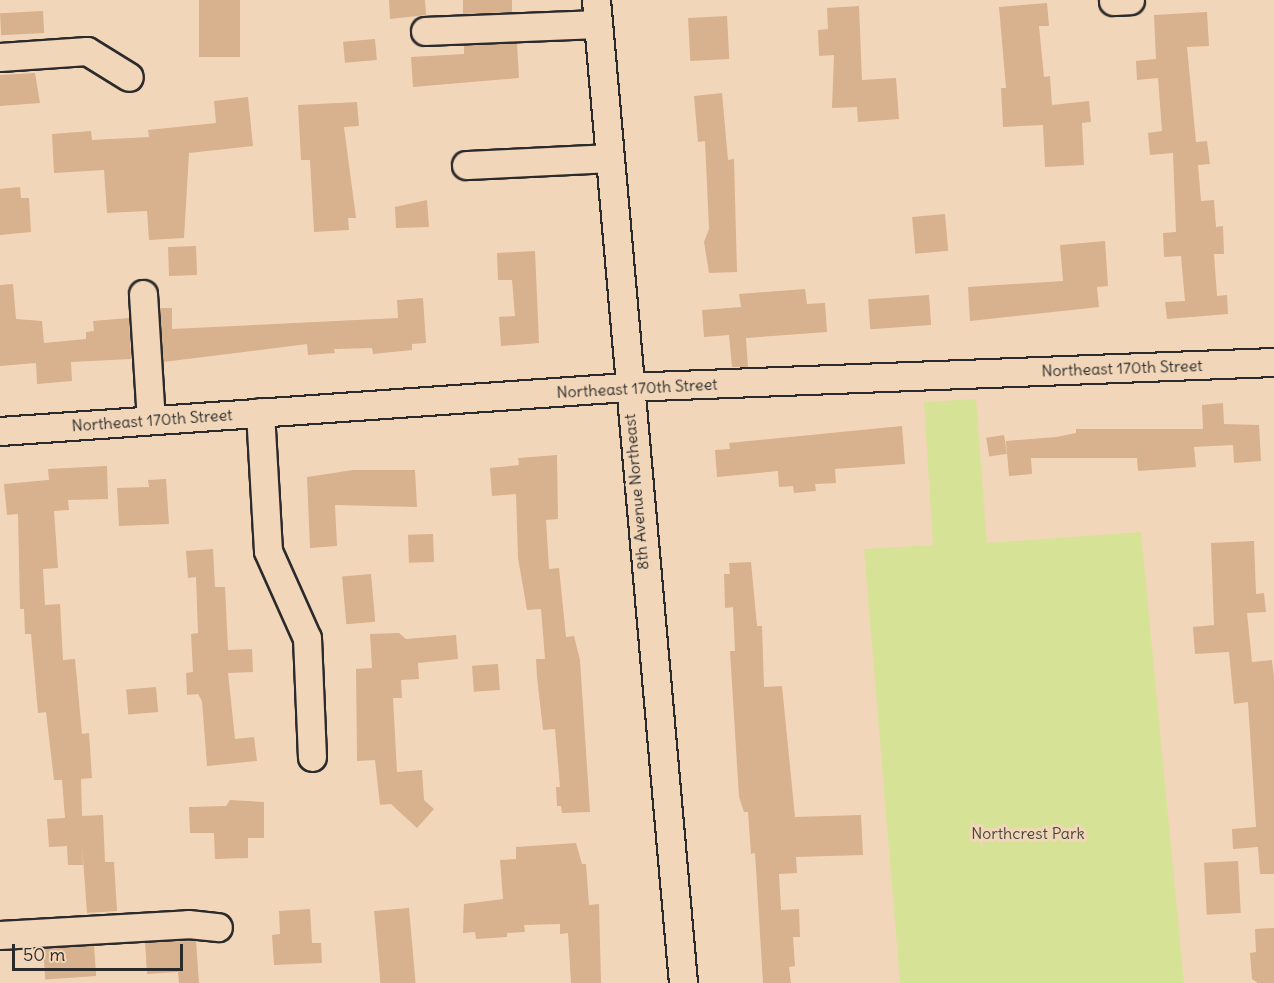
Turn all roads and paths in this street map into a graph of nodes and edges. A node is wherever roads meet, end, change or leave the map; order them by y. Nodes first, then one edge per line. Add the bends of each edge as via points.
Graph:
1 (596, 12) edge
2 (425, 31) dead end
3 (0, 57) edge
4 (129, 77) dead end
5 (608, 158) junction
6 (466, 165) dead end
7 (144, 294) dead end
8 (1274, 362) edge
9 (626, 387) junction
10 (260, 412) junction
11 (151, 420) junction
12 (0, 431) edge
13 (312, 757) dead end
14 (218, 927) dead end
15 (0, 935) edge
16 (683, 983) edge

1 - 2 street
1 - 5 street, 8th Avenue Northeast
3 - 4 street via 87,51
5 - 6 street
5 - 9 street, 8th Avenue Northeast
7 - 11 street
8 - 9 street, Northeast 170th Street
9 - 10 street, Northeast 170th Street
9 - 16 street, 8th Avenue Northeast
10 - 11 street, Northeast 170th Street
10 - 13 street via 268,550 307,638
11 - 12 street, Northeast 170th Street
14 - 15 street via 188,924

